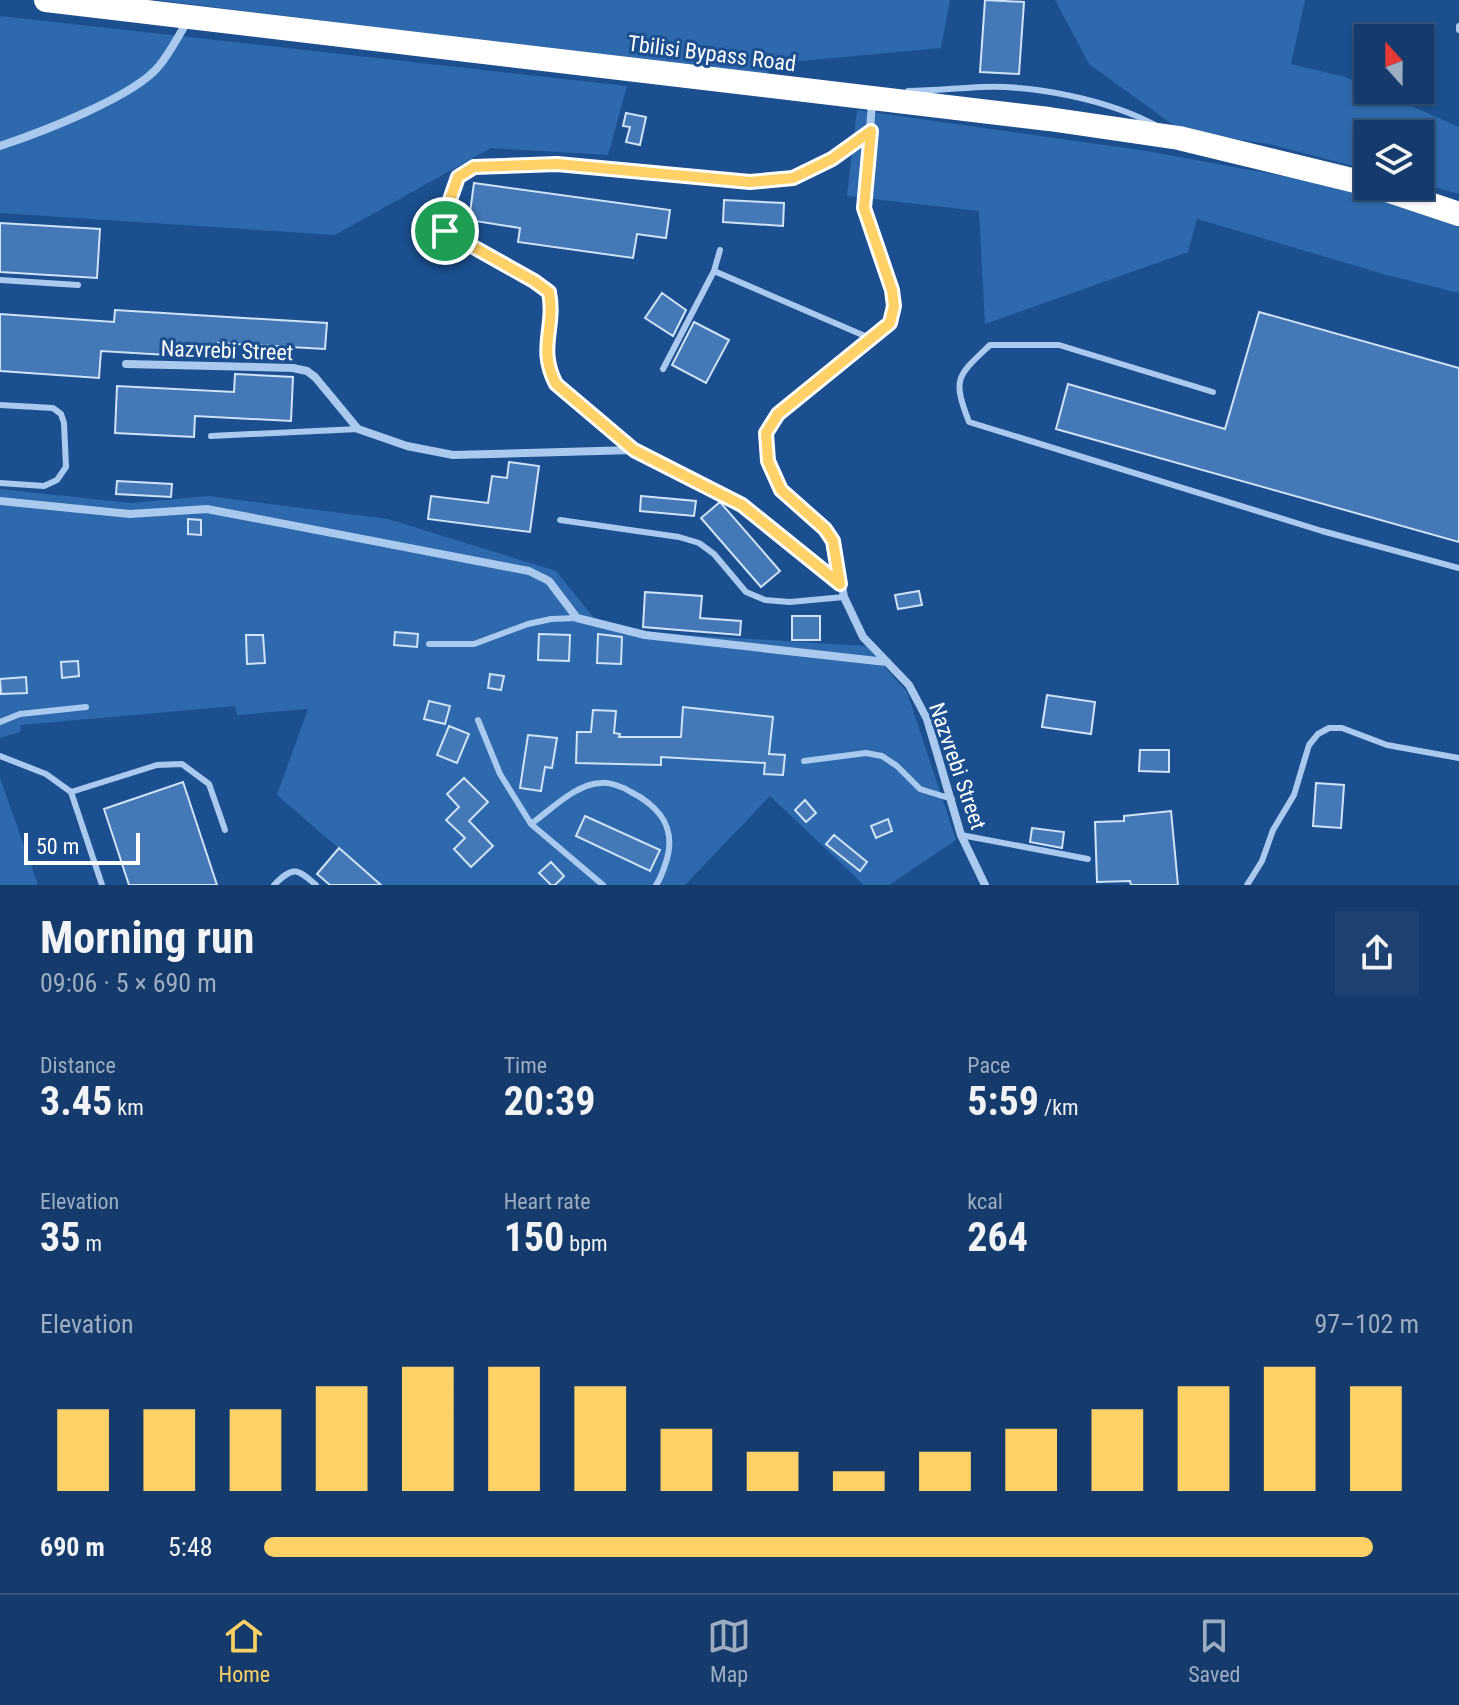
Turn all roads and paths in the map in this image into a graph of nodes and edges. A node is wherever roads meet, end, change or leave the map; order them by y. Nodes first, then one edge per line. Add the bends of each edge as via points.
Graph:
1 (46, 0) edge
2 (190, 17) junction
3 (902, 91) dead end
4 (880, 95) junction
5 (871, 131) junction
6 (1179, 138) junction
7 (0, 146) edge
8 (1354, 181) edge
9 (1417, 200) edge
10 (1459, 214) edge
11 (720, 250) dead end
12 (714, 271) junction
13 (0, 280) edge
14 (78, 285) dead end
15 (872, 339) junction
16 (126, 364) dead end
17 (663, 369) dead end
18 (1213, 392) dead end
19 (0, 405) edge
20 (358, 429) junction
21 (211, 436) dead end
22 (634, 450) junction
23 (0, 483) edge
24 (0, 501) edge
25 (560, 520) dead end
26 (1459, 568) edge
27 (840, 584) junction
28 (844, 597) junction
29 (577, 618) junction
30 (429, 644) dead end
31 (886, 662) junction
32 (86, 707) dead end
33 (478, 720) dead end
34 (0, 722) edge
35 (0, 756) edge
36 (1459, 758) edge
37 (804, 761) dead end
38 (71, 792) junction
39 (952, 799) junction
40 (531, 824) junction
41 (225, 830) dead end
42 (961, 835) junction
43 (1088, 859) dead end
44 (102, 885) edge
45 (274, 885) edge
46 (316, 885) edge
47 (603, 885) edge
48 (656, 885) edge
49 (985, 885) edge
50 (1247, 885) edge

1 - 2 highway, Tbilisi Bypass Road
2 - 4 highway, Tbilisi Bypass Road
2 - 7 street via 158,68 130,89
3 - 6 lane via 983,87 1049,92 1135,114
4 - 5 street, Nazvrebi Street
4 - 6 highway, Tbilisi Bypass Road
5 - 15 street, Nazvrebi Street via 864,208 894,306 890,323
5 - 22 street, Nazvrebi Street via 793,178 750,182 557,164 474,167 458,177 444,217 445,231 549,292 545,351 556,384
6 - 8 highway, Tbilisi Bypass Road
9 - 10 highway
11 - 12 lane
12 - 15 lane
12 - 17 lane
13 - 14 lane
15 - 27 street, Nazvrebi Street via 778,414 766,433 768,461 781,490 833,541
16 - 20 street, Nazvrebi Street via 307,371
18 - 26 lane via 1059,345 990,345 964,370 957,393 969,422
19 - 23 lane via 53,408 61,414 66,467 44,486
20 - 21 lane
20 - 22 street, Nazvrebi Street via 453,455
22 - 27 street, Nazvrebi Street via 742,505
24 - 29 street via 130,514 207,509 529,571 549,581
25 - 28 lane via 699,543 746,592 765,600
27 - 28 street, Nazvrebi Street
28 - 31 street, Nazvrebi Street via 863,637
29 - 30 lane via 528,624 474,644
29 - 31 street via 645,635
31 - 39 street, Nazvrebi Street via 909,685 927,719
32 - 34 lane via 20,714
33 - 40 lane via 500,774
35 - 38 lane via 46,774
36 - 50 lane via 1387,745 1342,728 1318,734 1309,745 1294,795
37 - 39 lane via 866,753 882,756 920,789
38 - 41 lane via 157,765 182,764 209,784
38 - 44 lane
39 - 42 street, Nazvrebi Street
40 - 47 lane
40 - 48 lane via 586,786 602,782 624,788 645,799 670,829 668,856
42 - 43 lane
42 - 49 street, Nazvrebi Street
45 - 46 lane via 293,871

